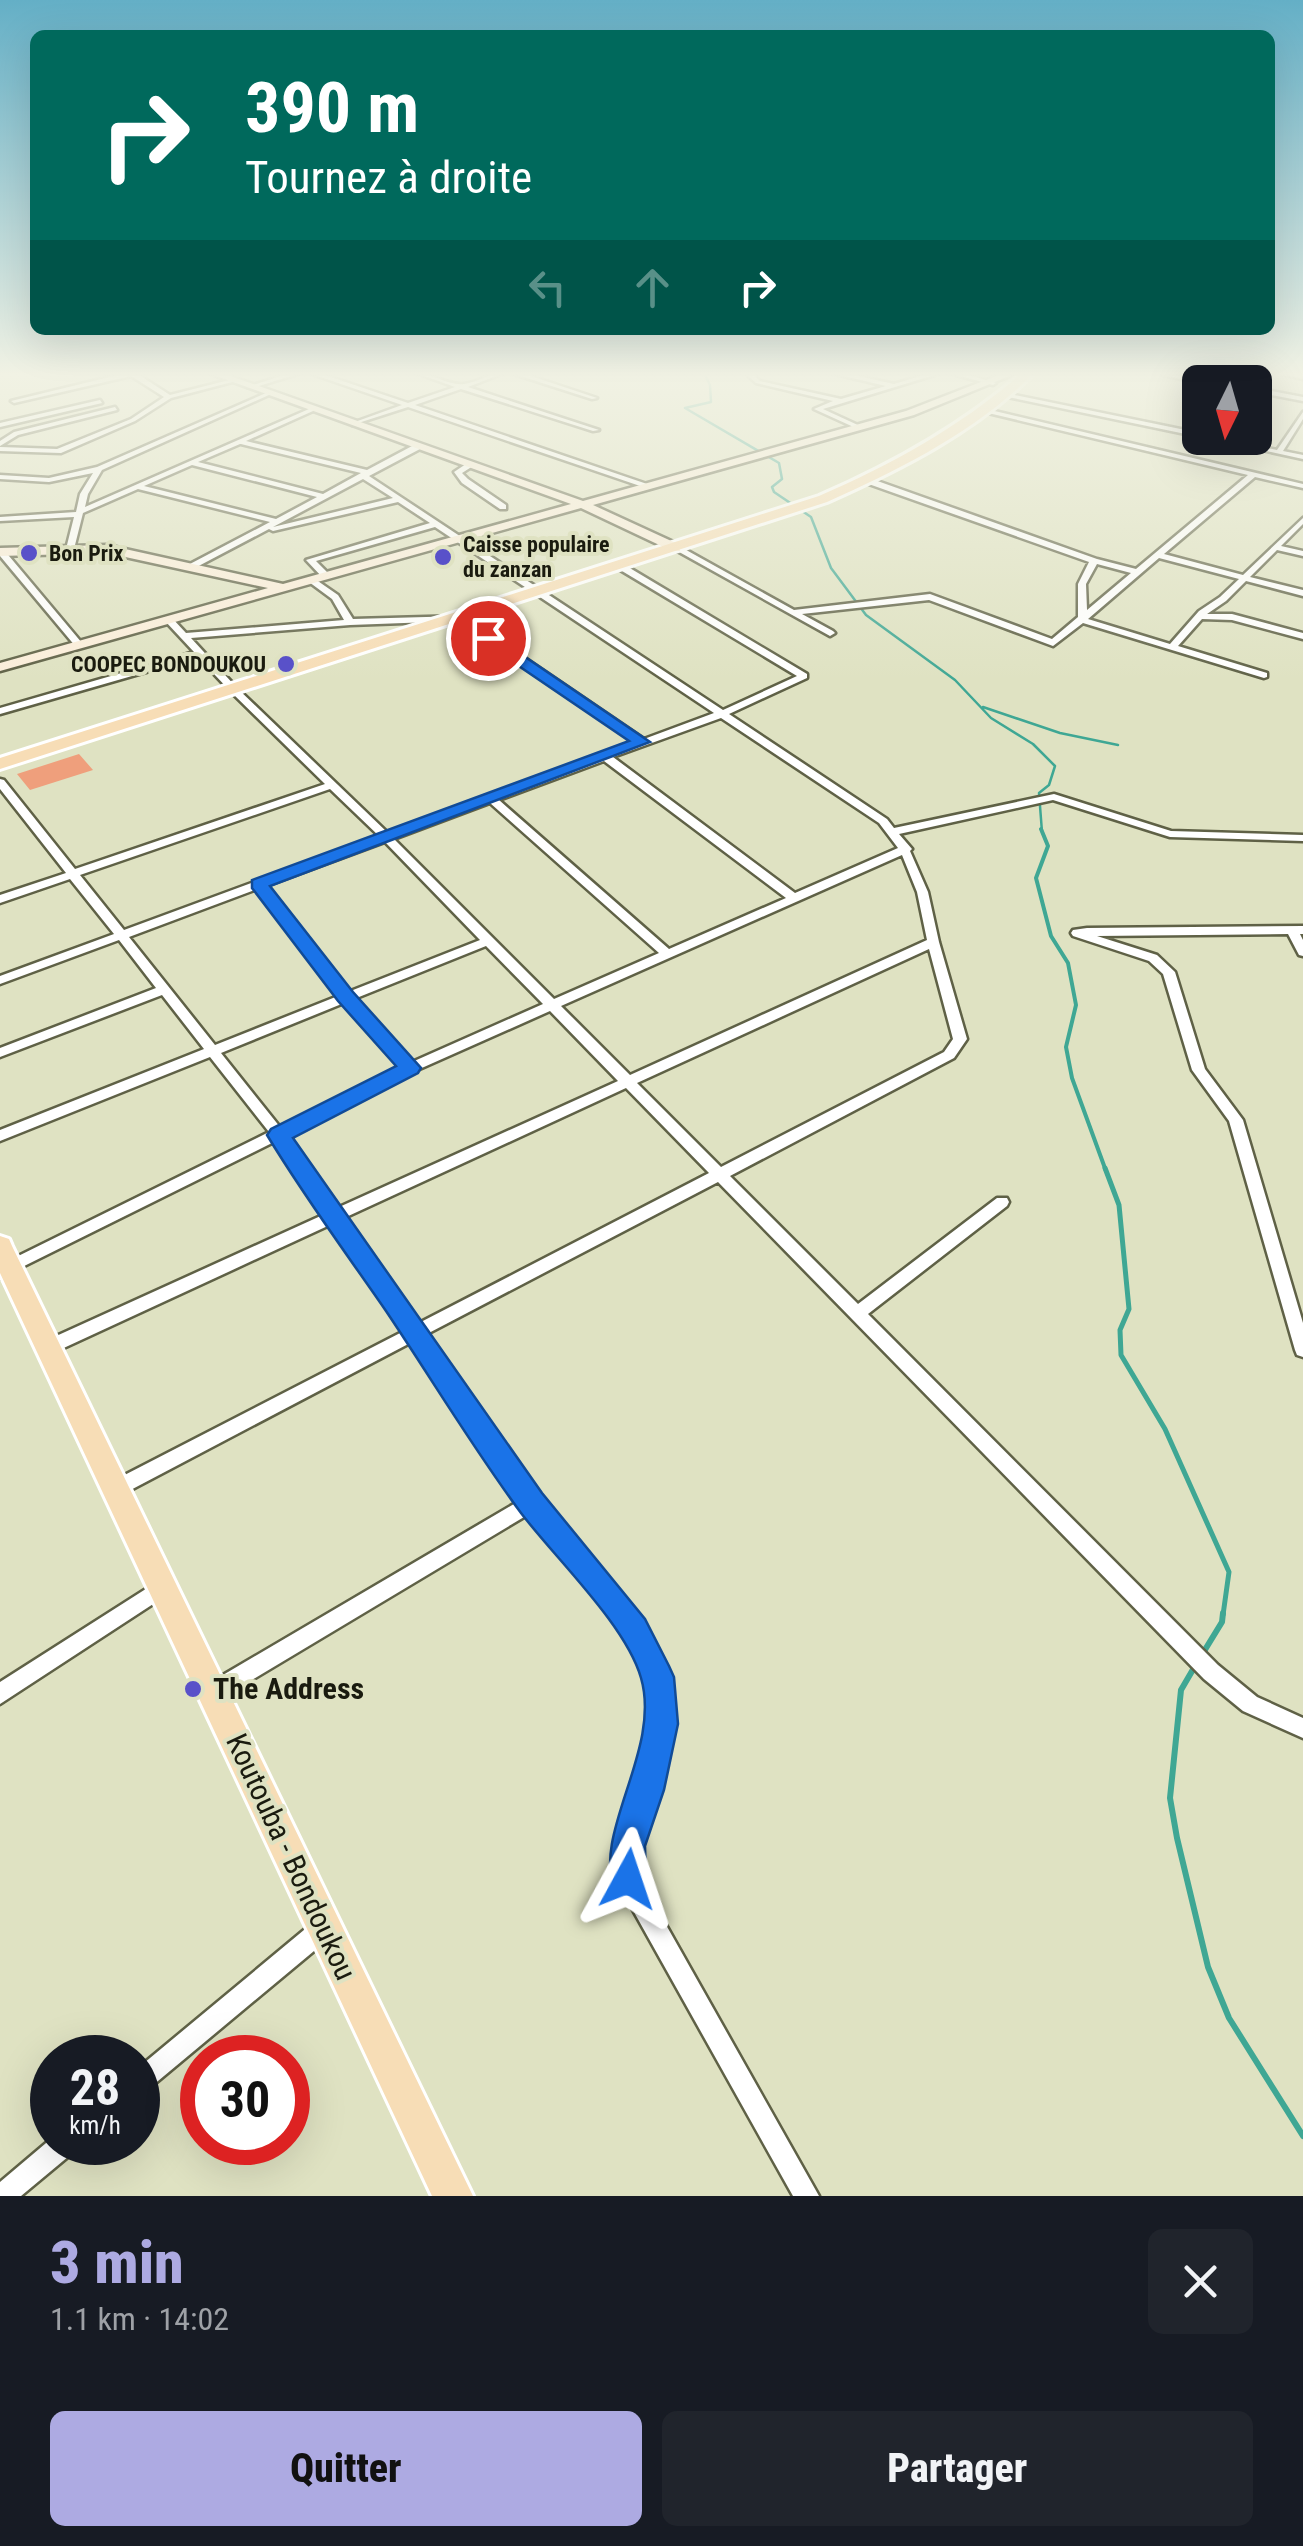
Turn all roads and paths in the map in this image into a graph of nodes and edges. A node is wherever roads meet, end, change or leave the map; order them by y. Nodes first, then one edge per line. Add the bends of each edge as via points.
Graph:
1 (70, 475) edge
2 (92, 475) edge
3 (165, 475) edge
4 (242, 475) edge
5 (363, 475) edge
6 (368, 475) edge
7 (460, 475) edge
8 (497, 475) edge
9 (618, 475) edge
10 (681, 475) edge
11 (875, 475) edge
12 (1252, 475) edge
13 (1260, 475) edge
14 (0, 477) edge
15 (49, 480) junction
16 (866, 480) junction
17 (646, 485) junction
18 (1303, 486) edge
19 (140, 487) junction
20 (77, 490) junction
21 (323, 496) junction
22 (399, 499) junction
23 (581, 504) junction
24 (503, 507) dead end
25 (80, 513) junction
26 (0, 519) edge
27 (1303, 520) edge
28 (276, 521) junction
29 (436, 524) junction
30 (252, 534) junction
31 (460, 538) junction
32 (1276, 547) junction
33 (676, 548) junction
34 (70, 549) junction
35 (0, 552) edge
36 (1303, 554) edge
37 (1158, 556) junction
38 (1094, 562) junction
39 (620, 566) junction
40 (191, 567) junction
41 (1137, 572) junction
42 (326, 576) junction
43 (1245, 578) junction
44 (312, 580) junction
45 (282, 588) junction
46 (540, 592) junction
47 (1303, 592) edge
48 (795, 612) junction
49 (1199, 616) junction
50 (460, 618) junction
51 (170, 620) junction
52 (1083, 620) junction
53 (350, 622) junction
54 (830, 633) dead end
55 (185, 636) junction
56 (1303, 636) edge
57 (79, 645) junction
58 (1172, 647) junction
59 (200, 653) junction
60 (0, 667) edge
61 (1264, 675) dead end
62 (234, 690) junction
63 (0, 711) edge
64 (724, 713) junction
65 (642, 742) junction
66 (606, 757) junction
67 (0, 764) edge
68 (0, 782) edge
69 (331, 784) junction
70 (491, 798) junction
71 (892, 832) junction
72 (384, 835) junction
73 (1303, 838) edge
74 (906, 849) junction
75 (72, 875) junction
76 (259, 884) junction
77 (794, 898) junction
78 (0, 899) edge
79 (1298, 930) edge
80 (120, 935) junction
81 (488, 942) junction
82 (934, 942) junction
83 (1303, 952) edge
84 (667, 954) junction
85 (0, 980) edge
86 (164, 990) junction
87 (346, 996) junction
88 (548, 1005) junction
89 (213, 1051) junction
90 (0, 1054) edge
91 (410, 1068) junction
92 (624, 1080) junction
93 (279, 1135) junction
94 (0, 1136) edge
95 (719, 1177) junction
96 (1002, 1202) dead end
97 (334, 1217) junction
98 (3, 1262) edge
99 (856, 1314) junction
100 (416, 1331) junction
101 (1301, 1340) edge
102 (49, 1347) junction
103 (117, 1488) junction
104 (531, 1502) junction
105 (163, 1587) junction
106 (0, 1692) edge
107 (213, 1692) junction
108 (1303, 1728) edge
109 (324, 1928) junction
110 (160, 2065) edge
111 (39, 2165) edge
112 (2, 2196) edge
113 (454, 2196) edge
114 (807, 2196) edge

1 - 15 street
2 - 20 street
3 - 19 street
4 - 21 street
5 - 21 street
6 - 22 street
7 - 24 street
8 - 23 street
9 - 17 street
10 - 17 street
11 - 16 main road
12 - 37 street
13 - 18 street
14 - 15 street
15 - 20 street
16 - 33 main road
16 - 38 street
17 - 23 street
19 - 25 street
19 - 28 street
20 - 25 street
21 - 28 street
22 - 29 street
22 - 30 street
23 - 31 street
23 - 33 street
25 - 26 street
25 - 34 street
27 - 32 street
28 - 30 street
29 - 31 street
29 - 42 street via 310,560
30 - 40 street
31 - 42 street
31 - 46 street
32 - 36 street
32 - 43 street
33 - 39 main road
33 - 48 street
34 - 35 street
34 - 40 street via 107,549
35 - 57 street
37 - 41 street
37 - 43 street
38 - 41 street
38 - 52 street via 1082,584
39 - 46 main road
39 - 64 street via 804,676
40 - 45 street
41 - 52 street
42 - 44 street
43 - 47 street
43 - 49 street
44 - 45 street
44 - 53 street via 335,597
45 - 51 street
46 - 50 main road
46 - 64 street
48 - 52 street via 930,597 1053,643
48 - 54 street
49 - 56 street via 1232,617
49 - 58 street
50 - 53 street
50 - 62 main road
50 - 65 street
51 - 55 street
51 - 57 street
52 - 58 street
53 - 55 street
55 - 59 street
57 - 60 street
58 - 61 street
59 - 62 street
59 - 63 street
62 - 67 main road
62 - 69 street
64 - 65 street
64 - 71 street
65 - 66 street
66 - 70 street
66 - 77 street
68 - 75 street
69 - 72 street
69 - 75 street
70 - 72 street
70 - 84 street
71 - 73 street via 1054,797 1170,834
71 - 74 street
72 - 76 street
72 - 81 street
74 - 77 street
74 - 82 street via 923,884
75 - 78 street
75 - 80 street
76 - 80 street
76 - 87 street
77 - 84 street
79 - 83 street
79 - 101 street via 1077,933 1153,958 1169,972 1199,1070 1236,1120
80 - 85 street
80 - 86 street
81 - 87 street
81 - 88 street
82 - 92 street
82 - 95 street via 960,1040 956,1049
84 - 88 street
86 - 89 street
86 - 90 street
87 - 89 street
87 - 91 street
88 - 91 street
88 - 92 street
89 - 93 street
89 - 94 street
91 - 93 street
92 - 95 street
92 - 97 street
93 - 97 street
93 - 98 street
95 - 99 street
95 - 100 street
96 - 99 street
97 - 100 street
97 - 102 street
98 - 102 main road, Koutouba - Bondoukou
99 - 108 street via 1211,1672 1250,1704
100 - 103 street
100 - 104 street
102 - 103 main road, Koutouba - Bondoukou
103 - 105 main road, Koutouba - Bondoukou
104 - 107 street
104 - 114 street via 634,1630 658,1677 661,1724 627,1846 628,1879
105 - 106 street
105 - 107 main road, Koutouba - Bondoukou
107 - 109 main road, Koutouba - Bondoukou
109 - 110 street
109 - 113 main road, Koutouba - Bondoukou
111 - 112 street

